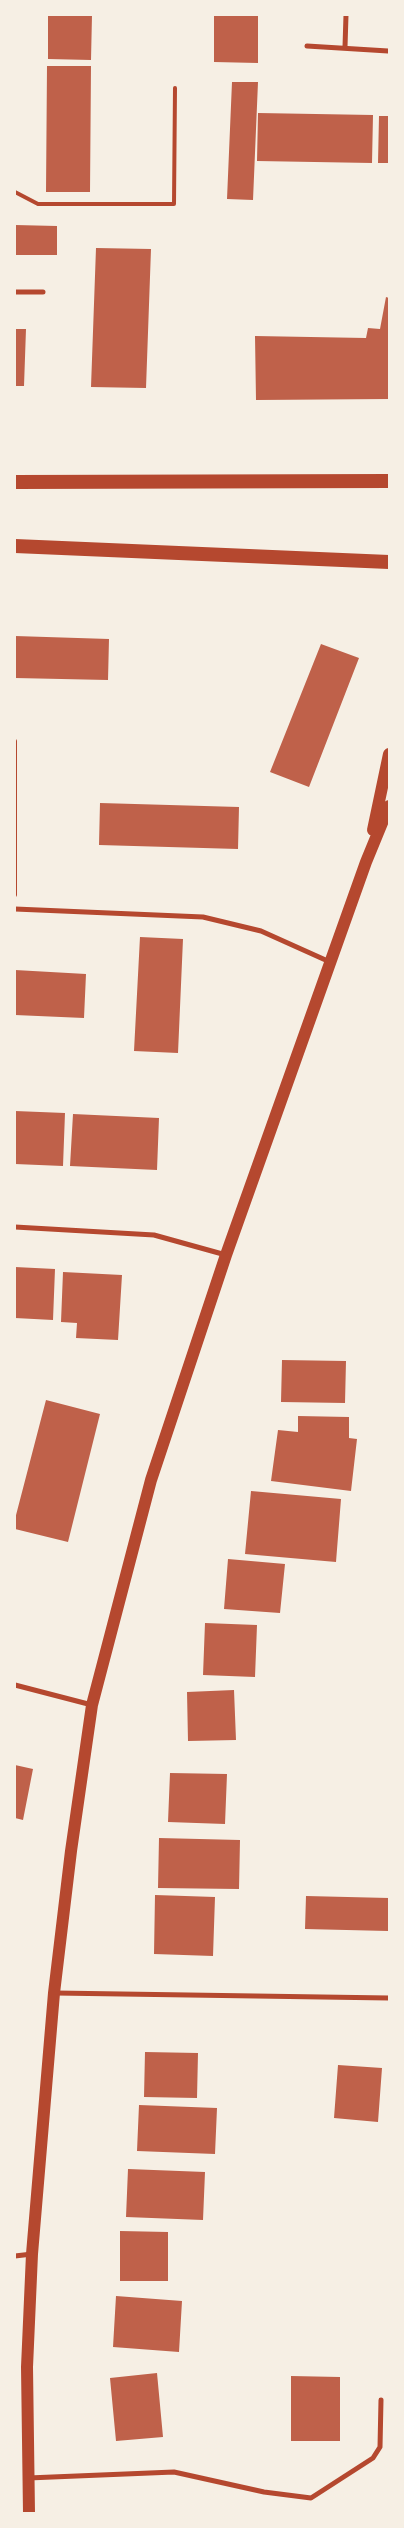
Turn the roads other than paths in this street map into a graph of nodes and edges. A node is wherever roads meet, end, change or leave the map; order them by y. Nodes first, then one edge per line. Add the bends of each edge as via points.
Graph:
1 (346, 15) edge
2 (307, 46) dead end
3 (345, 47) junction
4 (388, 51) dead end
5 (175, 88) dead end
6 (15, 192) edge
7 (15, 292) edge
8 (43, 292) dead end
9 (389, 481) edge
10 (15, 482) edge
11 (15, 546) edge
12 (389, 562) edge
13 (15, 741) edge
14 (389, 754) edge
15 (389, 806) edge
16 (366, 862) junction
17 (15, 886) edge
18 (15, 895) edge
19 (15, 909) edge
20 (330, 962) junction
21 (15, 1227) edge
22 (226, 1256) junction
23 (15, 1685) edge
24 (92, 1705) junction
25 (54, 1993) junction
26 (389, 1998) edge
27 (32, 2254) junction
28 (15, 2256) edge
29 (381, 2400) dead end
30 (28, 2478) junction
31 (29, 2513) edge

1 - 3 street
2 - 3 street
3 - 4 street
5 - 6 lane via 174,204 38,204
7 - 8 street
9 - 10 highway
11 - 12 highway
13 - 17 lane
14 - 16 main road
15 - 16 main road
16 - 20 main road
17 - 18 lane
19 - 20 street via 203,917 261,931
20 - 22 main road
21 - 22 street via 154,1235 194,1244
22 - 24 main road via 151,1480
23 - 24 street
24 - 25 main road
25 - 26 street
25 - 27 main road
27 - 28 street
27 - 30 main road via 27,2367
29 - 30 street via 380,2447 373,2458 311,2498 264,2492 174,2472
30 - 31 main road

